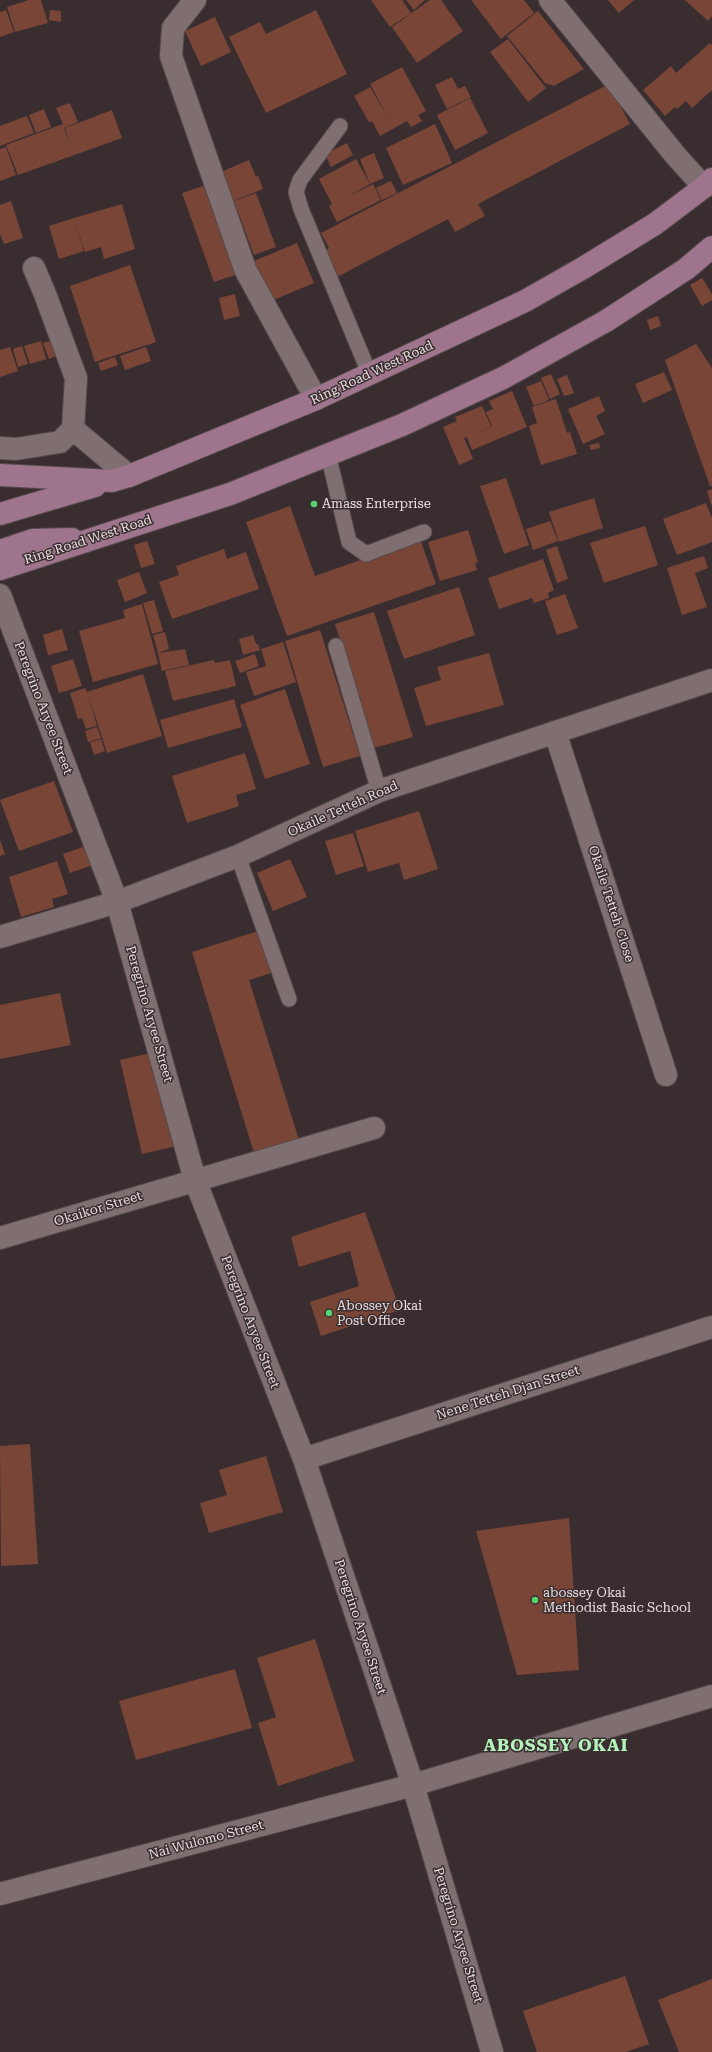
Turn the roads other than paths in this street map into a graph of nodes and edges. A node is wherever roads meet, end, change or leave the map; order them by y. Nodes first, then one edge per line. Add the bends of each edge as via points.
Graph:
1 (195, 0) edge
2 (550, 0) edge
3 (340, 126) dead end
4 (708, 183) edge
5 (712, 247) edge
6 (34, 268) dead end
7 (370, 375) junction
8 (316, 399) junction
9 (73, 429) junction
10 (0, 448) edge
11 (328, 454) junction
12 (0, 475) edge
13 (120, 478) junction
14 (0, 514) edge
15 (424, 532) dead end
16 (91, 539) junction
17 (0, 551) edge
18 (0, 569) edge
19 (0, 595) edge
20 (336, 646) dead end
21 (712, 680) edge
22 (555, 732) junction
23 (379, 791) junction
24 (238, 856) junction
25 (117, 902) junction
26 (0, 937) edge
27 (289, 999) dead end
28 (666, 1076) dead end
29 (374, 1128) dead end
30 (195, 1180) junction
31 (0, 1238) edge
32 (712, 1327) edge
33 (304, 1459) junction
34 (712, 1696) edge
35 (413, 1786) junction
36 (0, 1894) edge
37 (492, 2052) edge

1 - 8 street via 173,28 170,56 245,269
2 - 4 street via 676,156
3 - 7 lane via 300,180 296,192
4 - 7 main road, Ring Road West Road via 655,224 525,301
5 - 11 main road, Ring Road West Road via 686,269 612,318 510,374 402,425
6 - 9 street via 76,378
7 - 8 main road, Ring Road West Road
8 - 13 main road, Ring Road West Road
9 - 10 street via 60,442 16,449
9 - 13 street
11 - 15 lane via 349,542 366,554
11 - 16 main road, Ring Road West Road via 230,494
12 - 13 main road, Ring Road West Road
13 - 14 main road
16 - 17 main road, Ring Road West Road via 33,540
16 - 18 main road, Ring Road West Road
19 - 25 street, Peregrino Aryee Street
20 - 23 lane
21 - 22 street, Okaile Tetteh Road
22 - 23 street, Okaile Tetteh Road
22 - 28 street, Okaile Tetteh Close
23 - 24 street, Okaile Tetteh Road
24 - 25 street, Okaile Tetteh Road
24 - 27 lane
25 - 26 street, Okaile Tetteh Road
25 - 30 street, Peregrino Aryee Street
29 - 30 street, Okaikor Street
30 - 31 street, Okaikor Street
30 - 33 street, Peregrino Aryee Street
32 - 33 street, Nene Tetteh Djan Street
33 - 35 street, Peregrino Aryee Street
34 - 35 street, Nai Wulomo Street
35 - 36 street, Nai Wulomo Street
35 - 37 street, Peregrino Aryee Street

